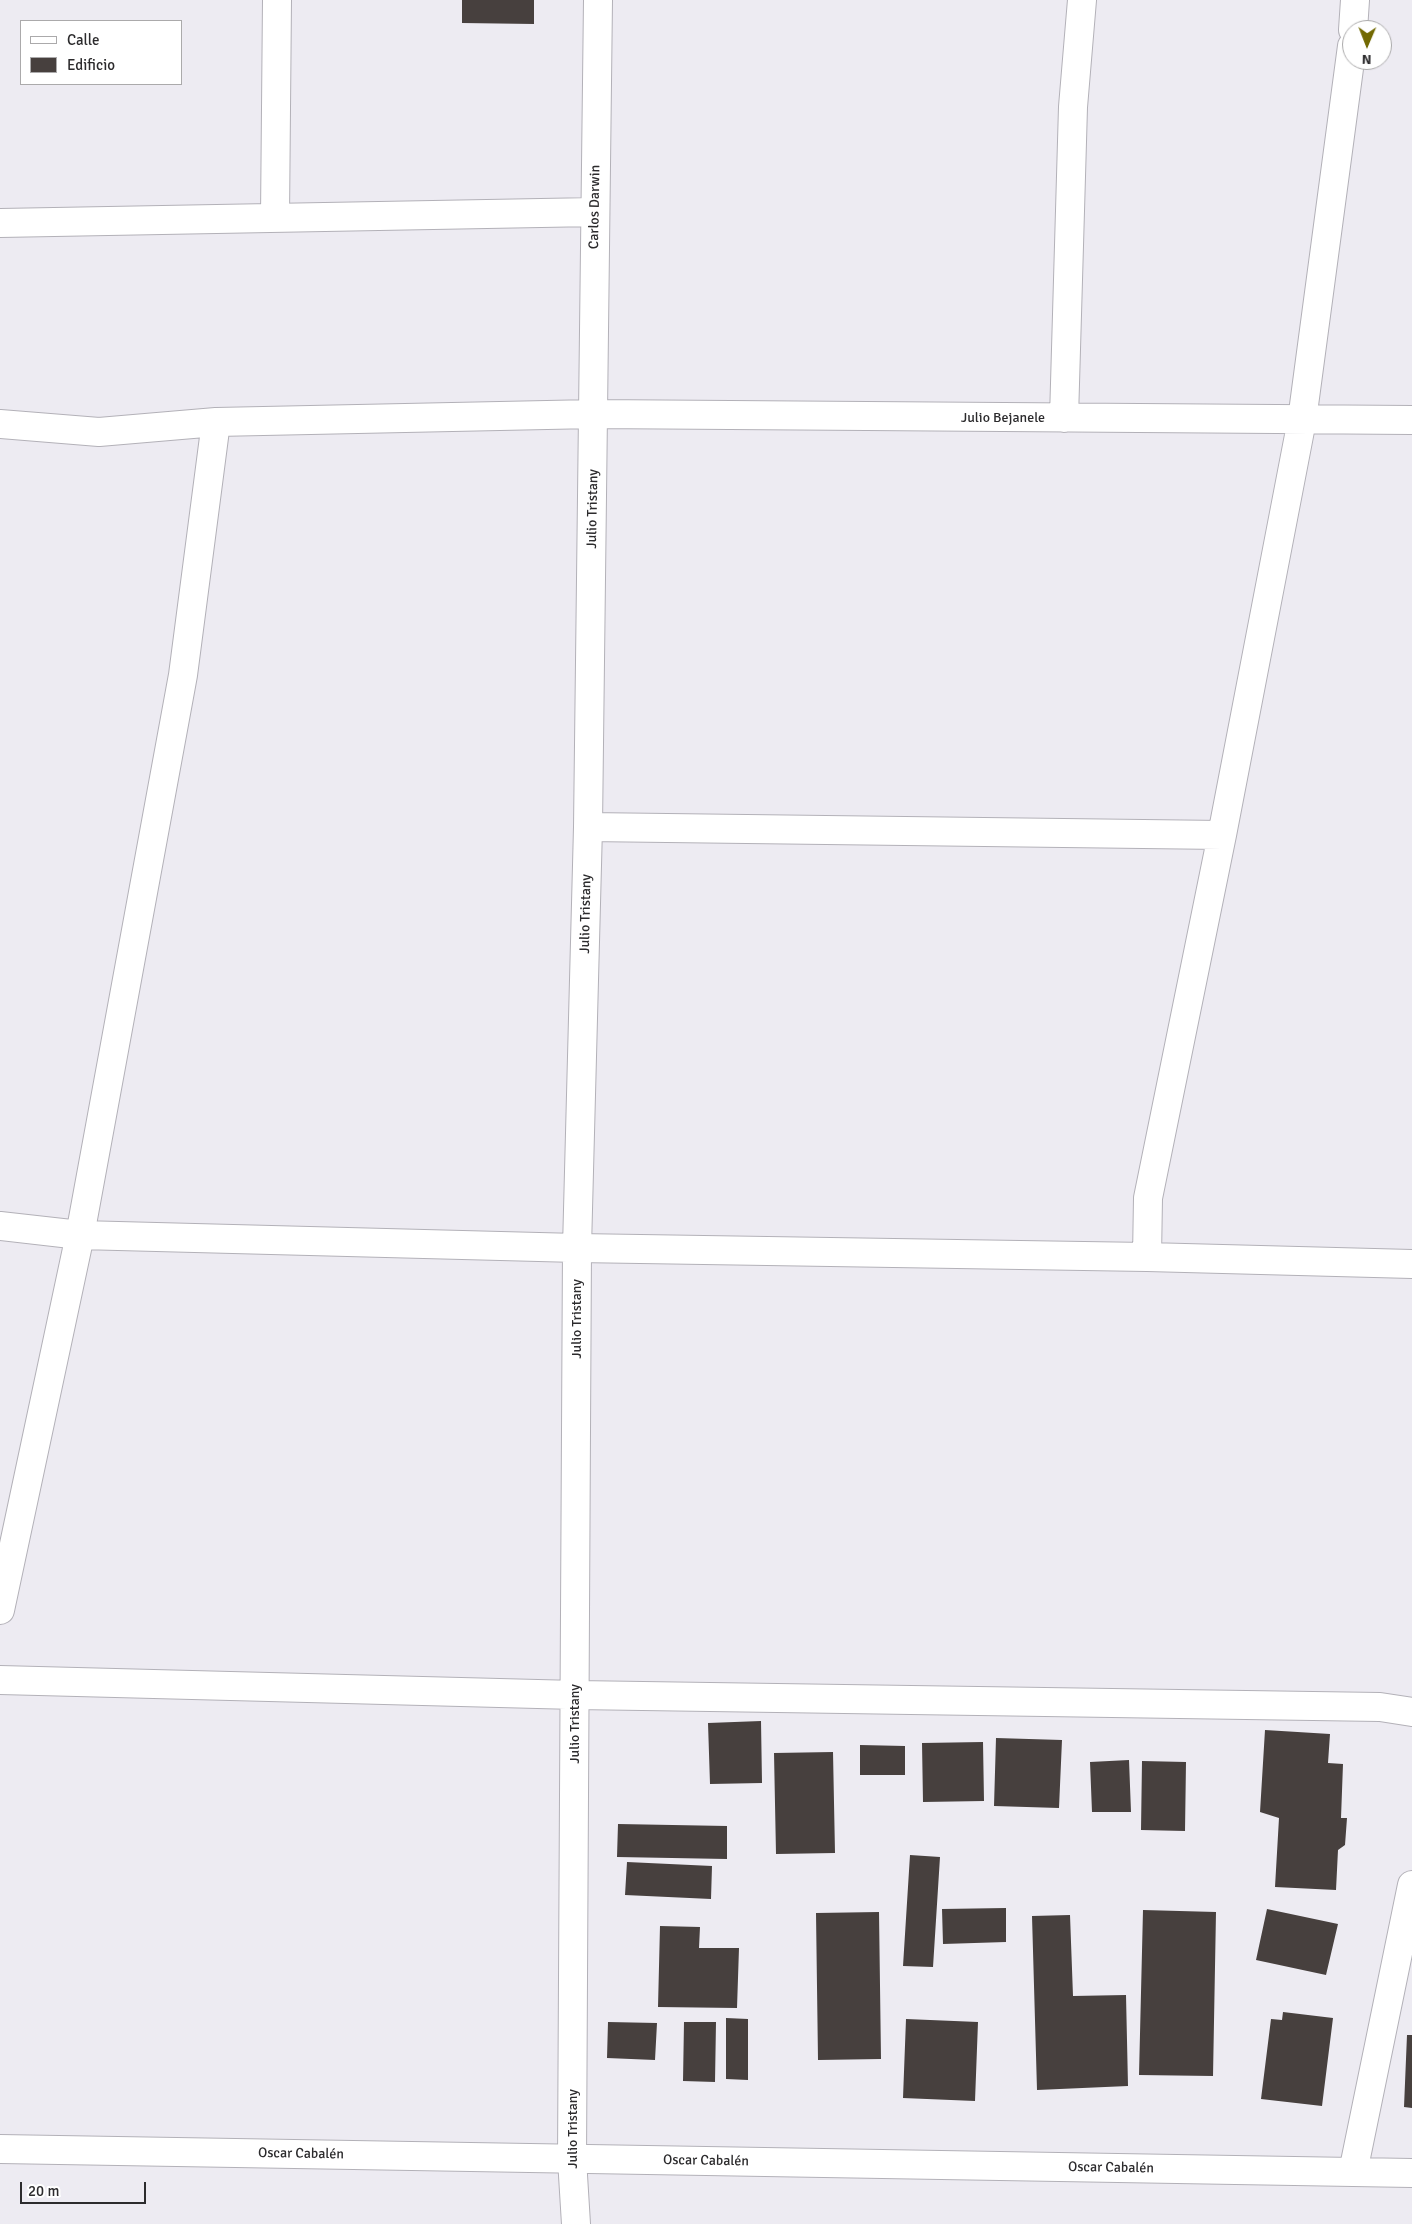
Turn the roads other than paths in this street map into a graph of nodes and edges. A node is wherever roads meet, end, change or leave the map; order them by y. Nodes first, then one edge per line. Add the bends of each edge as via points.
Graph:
1 (276, 0) edge
2 (598, 0) edge
3 (1082, 0) edge
4 (1355, 0) edge
5 (1354, 20) edge
6 (1349, 70) edge
7 (595, 212) junction
8 (275, 218) junction
9 (0, 222) edge
10 (594, 414) junction
11 (1064, 418) junction
12 (1302, 420) junction
13 (1412, 420) edge
14 (216, 422) junction
15 (0, 424) edge
16 (588, 827) junction
17 (1222, 835) junction
18 (0, 1226) edge
19 (80, 1235) junction
20 (577, 1248) junction
21 (1147, 1257) junction
22 (1412, 1264) edge
23 (0, 1610) edge
24 (0, 1680) edge
25 (576, 1695) junction
26 (1412, 1712) edge
27 (1412, 1885) edge
28 (0, 2149) edge
29 (572, 2159) junction
30 (1353, 2172) junction
31 (1412, 2173) edge
32 (576, 2224) edge

1 - 8 street
2 - 7 street, Carlos Darwin
3 - 11 street via 1073,107
4 - 5 street
6 - 12 street
7 - 8 street
7 - 10 street, Carlos Darwin
8 - 9 street
10 - 11 street, Julio Bejanele
10 - 14 street, Julio Bejanele
10 - 16 street, Julio Tristany
11 - 12 street, Julio Bejanele
12 - 13 street, Julio Bejanele
12 - 17 street
14 - 15 street, Julio Bejanele via 99,432
14 - 19 street via 183,675
16 - 17 street
16 - 20 street, Julio Tristany
17 - 21 street via 1148,1198
18 - 19 street
19 - 20 street
19 - 23 street
20 - 21 street
20 - 25 street, Julio Tristany
21 - 22 street
24 - 25 street
25 - 26 street via 1370,1706
25 - 29 street, Julio Tristany
27 - 30 street
28 - 29 street, Oscar Cabalén
29 - 30 street, Oscar Cabalén
29 - 32 street, Julio Tristany
30 - 31 street, Oscar Cabalén

